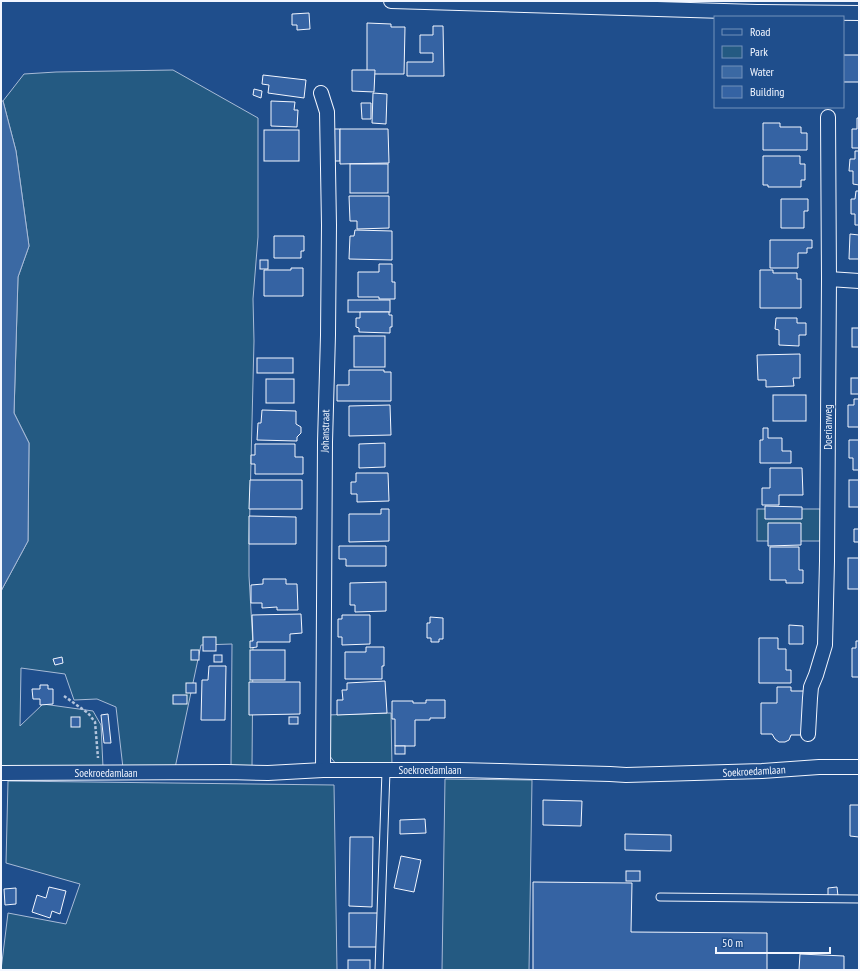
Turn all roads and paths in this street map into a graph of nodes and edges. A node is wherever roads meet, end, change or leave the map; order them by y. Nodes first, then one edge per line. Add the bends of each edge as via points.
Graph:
1 (391, 1) edge
2 (854, 9) edge
3 (321, 93) dead end
4 (828, 117) dead end
5 (829, 279) junction
6 (859, 281) edge
7 (64, 696) dead end
8 (808, 734) dead end
9 (859, 767) edge
10 (323, 770) junction
11 (386, 771) junction
12 (1, 773) edge
13 (99, 773) junction
14 (660, 897) dead end
15 (859, 899) edge
16 (379, 970) edge

1 - 2 street via 757,12
3 - 10 street, Johanstraat via 327,112 329,225 324,450
4 - 5 street, Doerianweg
5 - 6 street
5 - 8 street, Doerianweg via 825,645 811,687
7 - 13 path via 88,712 95,722
9 - 11 street, Soekroedamlaan via 626,775 458,770
10 - 11 street, Soekroedamlaan
10 - 13 street, Soekroedamlaan via 268,774
11 - 16 lane
12 - 13 street, Soekroedamlaan
14 - 15 lane

